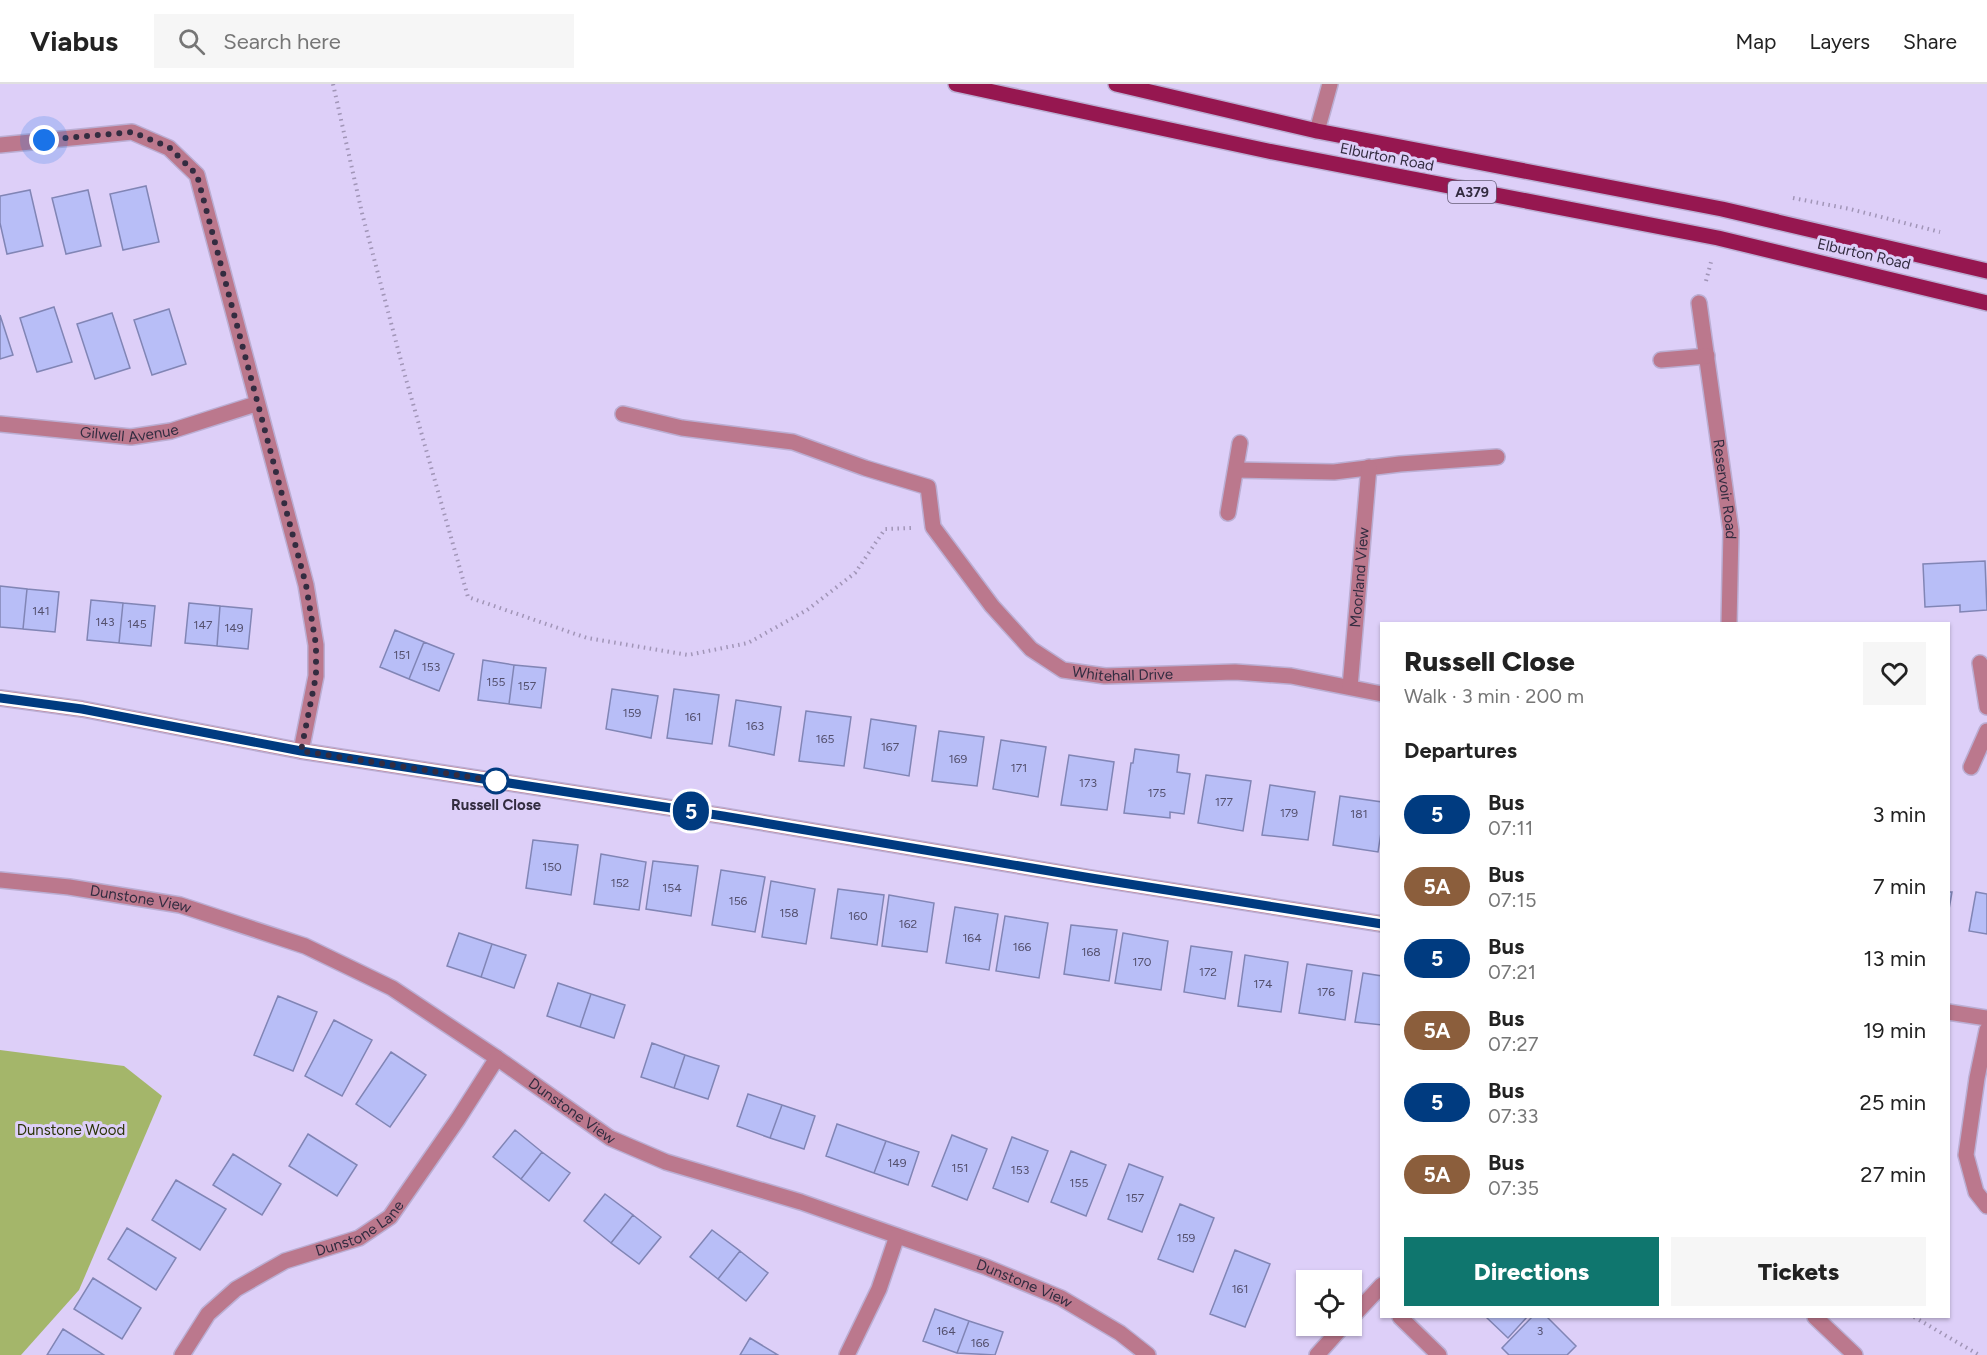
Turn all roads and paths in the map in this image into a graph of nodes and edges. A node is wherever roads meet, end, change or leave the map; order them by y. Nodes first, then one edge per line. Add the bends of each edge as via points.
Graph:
1 (333, 84) edge
2 (956, 84) edge
3 (1116, 84) edge
4 (1329, 84) edge
5 (1317, 131) junction
6 (0, 145) edge
7 (1718, 238) junction
8 (1987, 271) edge
9 (1699, 303) joint
10 (1987, 303) edge
11 (1707, 356) junction
12 (1661, 360) dead end
13 (256, 404) junction
14 (623, 414) dead end
15 (0, 424) edge
16 (1240, 443) dead end
17 (1497, 457) dead end
18 (1369, 467) junction
19 (1236, 470) junction
20 (1227, 513) dead end
21 (933, 528) junction
22 (1730, 622) edge
23 (1980, 663) dead end
24 (1350, 687) junction
25 (1380, 694) edge
26 (0, 698) edge
27 (1987, 707) edge
28 (1987, 731) edge
29 (301, 751) junction
30 (1971, 767) dead end
31 (0, 880) edge
32 (1380, 924) edge
33 (1950, 1012) edge
34 (1987, 1018) edge
35 (1987, 1030) edge
36 (497, 1058) junction
37 (1987, 1206) edge
38 (897, 1236) junction
39 (1379, 1292) edge
40 (1362, 1308) edge
41 (1401, 1318) edge
42 (1816, 1318) edge
43 (1916, 1318) edge
44 (1334, 1336) edge
45 (182, 1355) edge
46 (847, 1355) edge
47 (1148, 1355) edge
48 (1317, 1355) edge
49 (1439, 1355) edge
50 (1855, 1355) edge
51 (1979, 1355) edge

1 - 21 path via 368,236 468,597 587,638 688,655 748,643 807,610 855,573 885,529
2 - 7 main road, Elburton Road / A379 via 1291,156
3 - 5 main road, Elburton Road / A379
4 - 5 street
5 - 8 main road, Elburton Road / A379 via 1722,209
6 - 13 street via 132,132 169,147 197,175
7 - 9 path
7 - 10 main road, Elburton Road / A379
9 - 11 street, Reservoir Road
11 - 12 street
11 - 22 street, Reservoir Road via 1731,531
13 - 15 street, Gilwell Avenue via 171,431 131,437
13 - 29 street via 306,585 316,645 316,676
14 - 21 street via 682,428 793,442 928,487
16 - 19 street
17 - 18 street
18 - 19 street via 1334,472
18 - 24 street, Moorland View
19 - 20 street
21 - 24 street, Whitehall Drive via 992,606 1031,649 1063,670 1105,676 1235,672 1291,676
23 - 27 street
24 - 25 street, Whitehall Drive
26 - 29 street via 82,709
28 - 30 street
29 - 32 street
31 - 36 street, Dunstone View via 180,905 305,946 392,988
33 - 34 street
35 - 37 street via 1966,1155 1976,1192
36 - 38 street, Dunstone View via 610,1138 666,1162 801,1202
36 - 45 street, Dunstone Lane via 390,1217 359,1238 285,1261 236,1288 208,1314
38 - 46 street via 879,1288
38 - 47 street, Dunstone View via 1061,1298 1120,1333
39 - 40 street
41 - 49 street
42 - 50 street
43 - 51 path
44 - 48 street

